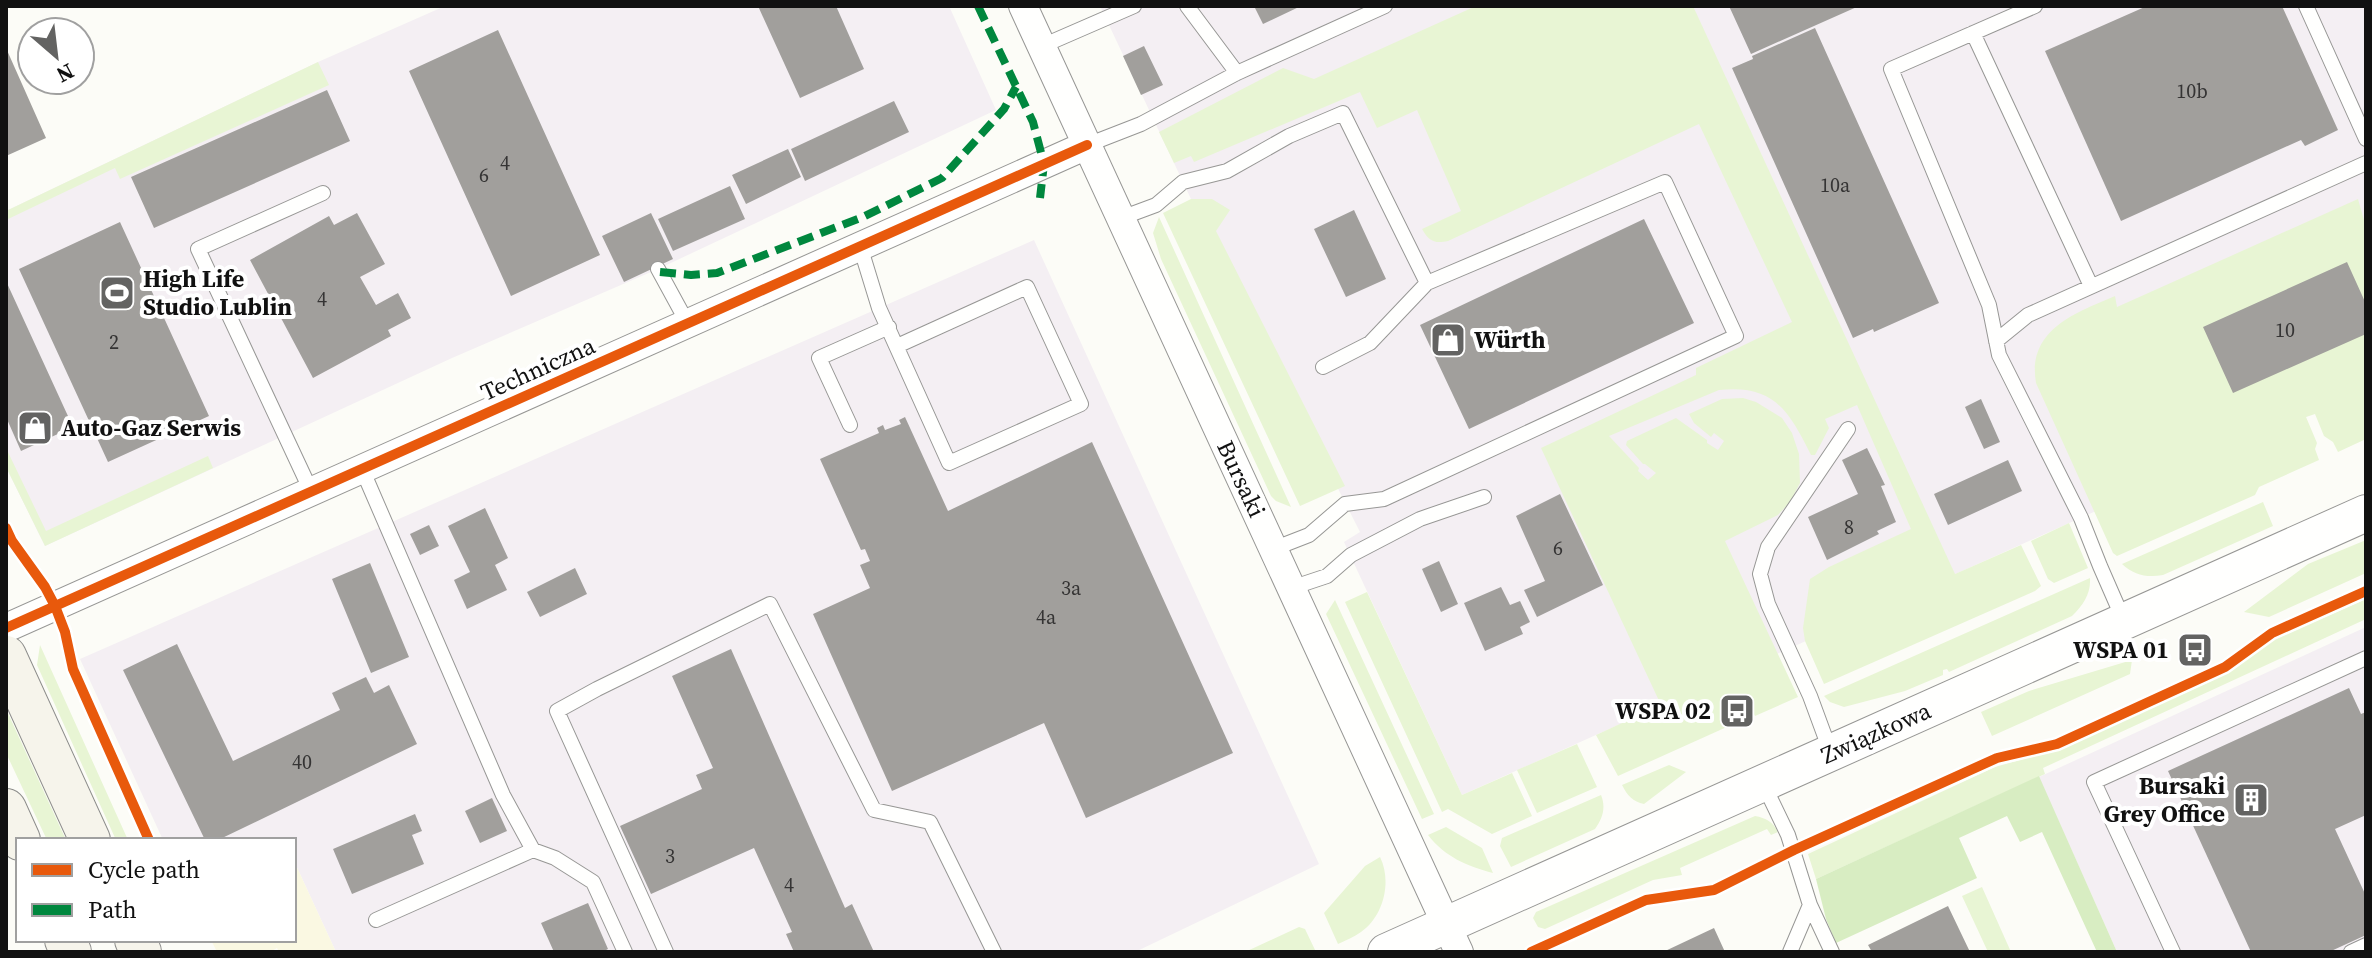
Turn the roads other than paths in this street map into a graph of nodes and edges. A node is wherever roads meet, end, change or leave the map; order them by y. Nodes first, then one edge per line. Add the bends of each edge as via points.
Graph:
1 (1023, 6) edge
2 (1134, 6) edge
3 (1187, 6) edge
4 (1385, 6) edge
5 (2035, 6) edge
6 (2306, 6) edge
7 (1973, 33) junction
8 (1042, 46) junction
9 (1237, 73) junction
10 (2366, 139) edge
11 (1087, 145) junction
12 (2366, 163) edge
13 (323, 193) dead end
14 (1121, 218) junction
15 (860, 246) junction
16 (658, 269) dead end
17 (1427, 283) junction
18 (2091, 286) junction
19 (688, 324) junction
20 (889, 327) junction
21 (1996, 341) junction
22 (897, 346) junction
23 (1323, 367) dead end
24 (850, 425) dead end
25 (1848, 429) dead end
26 (362, 469) junction
27 (311, 491) junction
28 (1484, 497) dead end
29 (2366, 513) edge
30 (1273, 549) junction
31 (1291, 588) junction
32 (2124, 621) junction
33 (6, 628) edge
34 (6, 656) edge
35 (2366, 658) edge
36 (1832, 753) junction
37 (1764, 784) junction
38 (6, 809) edge
39 (19, 838) edge
40 (89, 838) edge
41 (533, 850) junction
42 (1810, 905) junction
43 (376, 920) dead end
44 (1453, 938) edge
45 (2366, 945) edge
46 (625, 952) edge
47 (666, 952) edge
48 (994, 952) edge
49 (1386, 952) edge
50 (1790, 952) edge
51 (1832, 952) edge
52 (2173, 952) edge
53 (2351, 952) edge

1 - 8 street, Bursaki
2 - 8 lane
3 - 9 lane
4 - 9 lane
5 - 7 lane
6 - 10 lane
7 - 18 lane
7 - 21 lane via 1891,69 1989,305
8 - 11 street, Bursaki
9 - 11 lane via 1141,124
11 - 14 street, Bursaki
11 - 15 street, Techniczna
12 - 18 lane
13 - 27 lane via 198,249
14 - 17 lane via 1156,205 1183,182 1227,171 1343,113
14 - 30 street, Bursaki
15 - 19 street, Techniczna
15 - 20 lane
16 - 19 lane
17 - 23 lane via 1370,343
17 - 30 lane via 1665,182 1736,336 1384,499 1345,504 1309,535
18 - 21 lane via 2028,315
19 - 26 street, Techniczna
20 - 22 lane
20 - 24 lane via 819,358
21 - 32 lane
22 - 22 lane via 1027,287 1081,404 949,463
25 - 36 lane via 1768,547 1760,574
26 - 27 street, Techniczna
26 - 41 lane via 503,795
27 - 33 street, Techniczna
28 - 31 lane via 1420,519 1351,555 1327,576
29 - 32 street, Związkowa
30 - 31 street, Bursaki
31 - 44 street, Bursaki
32 - 36 street, Związkowa
34 - 40 main road
35 - 52 lane via 2094,782
36 - 37 street, Związkowa
37 - 42 lane via 1788,835
37 - 44 street, Związkowa
38 - 39 main road
41 - 43 lane
41 - 46 lane via 593,882
42 - 50 lane
42 - 51 lane
44 - 49 street, Związkowa
45 - 53 lane
47 - 48 lane via 557,711 770,604 874,810 930,822

